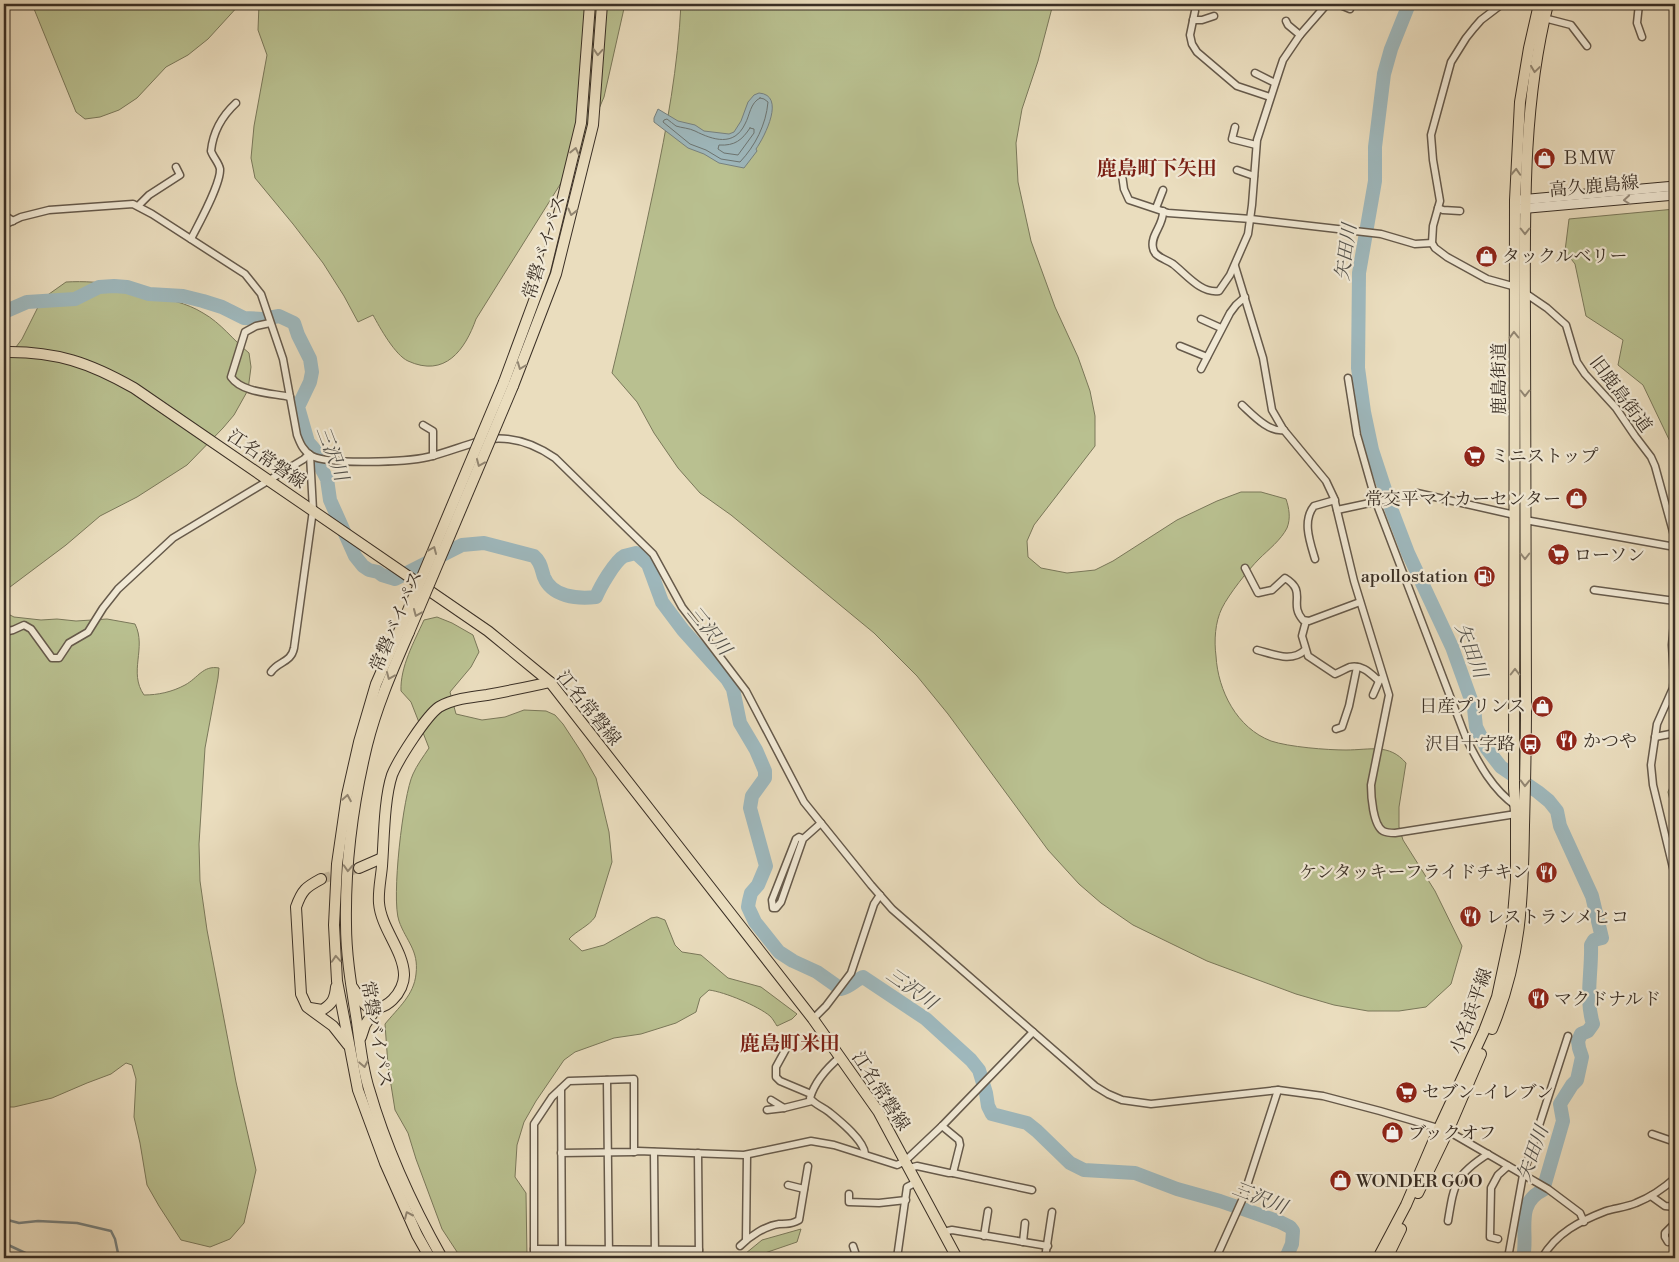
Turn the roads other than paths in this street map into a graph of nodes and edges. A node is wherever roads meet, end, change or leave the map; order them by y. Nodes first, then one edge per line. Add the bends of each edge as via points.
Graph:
1 (590, 4) edge
2 (602, 4) edge
3 (1327, 4) edge
4 (1338, 4) edge
5 (1502, 4) edge
6 (1539, 4) edge
7 (1548, 4) edge
8 (1639, 4) edge
9 (1350, 9) dead end
10 (1195, 11) dead end
11 (1214, 16) dead end
12 (1544, 18) junction
13 (1193, 20) junction
14 (1286, 21) dead end
15 (1300, 35) junction
16 (1642, 37) dead end
17 (1588, 46) dead end
18 (1255, 73) dead end
19 (1275, 83) junction
20 (1270, 97) junction
21 (236, 103) dead end
22 (1235, 127) dead end
23 (1256, 146) junction
24 (176, 167) dead end
25 (1237, 170) dead end
26 (1122, 175) dead end
27 (1254, 176) junction
28 (1675, 186) edge
29 (1163, 190) dead end
30 (1675, 195) edge
31 (1133, 202) junction
32 (1124, 204) dead end
33 (1520, 205) junction
34 (138, 206) junction
35 (1438, 208) junction
36 (1159, 210) junction
37 (1460, 211) dead end
38 (4, 215) edge
39 (1251, 219) junction
40 (13, 221) junction
41 (4, 225) edge
42 (191, 239) junction
43 (1432, 243) junction
44 (1235, 266) junction
45 (1514, 286) junction
46 (1525, 293) junction
47 (1245, 297) junction
48 (1201, 318) dead end
49 (270, 323) junction
50 (1221, 328) junction
51 (1180, 346) dead end
52 (4, 352) edge
53 (1207, 357) junction
54 (1201, 369) dead end
55 (1348, 378) dead end
56 (508, 384) junction
57 (290, 396) junction
58 (1242, 405) dead end
59 (423, 426) dead end
60 (1284, 430) junction
61 (309, 454) junction
62 (433, 456) junction
63 (267, 480) junction
64 (1335, 500) junction
65 (1376, 502) junction
66 (313, 510) junction
67 (1337, 510) junction
68 (1520, 517) junction
69 (1675, 539) edge
70 (1675, 547) edge
71 (1315, 559) dead end
72 (1245, 568) dead end
73 (1594, 590) dead end
74 (1675, 600) edge
75 (1360, 602) junction
76 (1675, 612) edge
77 (1306, 621) junction
78 (405, 629) junction
79 (4, 632) edge
80 (1257, 650) dead end
81 (1305, 650) junction
82 (1357, 667) junction
83 (271, 672) dead end
84 (1382, 673) junction
85 (1379, 681) junction
86 (1674, 681) edge
87 (550, 682) junction
88 (1373, 696) dead end
89 (1336, 728) dead end
90 (1675, 733) edge
91 (1655, 737) junction
92 (1515, 756) joint
93 (1519, 807) junction
94 (821, 823) junction
95 (803, 839) junction
96 (382, 858) junction
97 (359, 868) tunnel mouth
98 (1675, 876) edge
99 (321, 879) tunnel mouth
100 (880, 895) junction
101 (337, 980) junction
102 (351, 984) junction
103 (307, 1007) junction
104 (376, 1007) junction
105 (814, 1019) junction
106 (1033, 1032) junction
107 (1568, 1036) dead end
108 (360, 1044) junction
109 (349, 1046) junction
110 (787, 1047) dead end
111 (840, 1057) junction
112 (608, 1080) junction
113 (561, 1089) junction
114 (1278, 1090) junction
115 (812, 1098) junction
116 (772, 1100) dead end
117 (784, 1108) junction
118 (767, 1110) dead end
119 (942, 1126) junction
120 (1443, 1130) junction
121 (1652, 1134) dead end
122 (1675, 1142) edge
123 (608, 1152) junction
124 (634, 1152) junction
125 (654, 1152) junction
126 (561, 1153) junction
127 (698, 1154) junction
128 (866, 1154) junction
129 (1488, 1154) junction
130 (747, 1155) junction
131 (907, 1164) junction
132 (808, 1166) dead end
133 (1508, 1166) junction
134 (954, 1173) junction
135 (1526, 1176) junction
136 (1675, 1178) edge
137 (917, 1182) junction
138 (788, 1185) dead end
139 (804, 1189) junction
140 (1032, 1190) dead end
141 (849, 1194) dead end
142 (1651, 1196) junction
143 (906, 1200) junction
144 (1675, 1207) edge
145 (988, 1211) dead end
146 (1052, 1212) dead end
147 (1448, 1221) dead end
148 (1584, 1222) junction
149 (1025, 1223) dead end
150 (1675, 1223) edge
151 (943, 1232) junction
152 (984, 1236) junction
153 (1498, 1238) dead end
154 (746, 1240) junction
155 (1022, 1242) junction
156 (1668, 1242) dead end
157 (740, 1246) dead end
158 (853, 1246) dead end
159 (1048, 1246) junction
160 (534, 1249) junction
161 (562, 1249) junction
162 (609, 1250) junction
163 (654, 1250) junction
164 (699, 1250) junction
165 (430, 1258) edge
166 (442, 1258) edge
167 (534, 1258) edge
168 (562, 1258) edge
169 (609, 1258) edge
170 (654, 1258) edge
171 (699, 1258) edge
172 (857, 1258) edge
173 (897, 1258) edge
174 (957, 1258) edge
175 (1046, 1258) edge
176 (1216, 1258) edge
177 (1378, 1258) edge
178 (1387, 1258) edge
179 (1508, 1258) edge
180 (1542, 1258) edge

56 -> 1 main road, 常磐バイパス via 545,271 582,123
2 -> 56 main road, 常磐バイパス via 593,125 556,274
3 - 15 street
4 - 9 street
5 - 35 street via 1474,28 1451,62 1432,135 1440,200
33 -> 6 main road, 鹿島街道 via 1520,102
7 - 12 main road
8 - 16 street via 1637,23
10 - 13 street
11 - 13 street
12 - 17 street via 1571,25
12 -> 33 main road via 1537,50
13 - 20 street via 1191,40 1200,56 1237,86
14 - 15 street
15 - 19 street via 1283,60
18 - 19 street
19 - 20 street
20 - 23 street
21 - 42 street via 219,122 211,151 219,167 218,177 209,206
22 - 23 street via 1232,139
23 - 27 street
24 - 34 street via 180,175
25 - 27 street
26 - 31 street via 1126,195
27 - 39 street
28 - 33 main road, 高久鹿島線
29 - 36 street
30 -> 33 main road, 高久鹿島線
31 - 32 street
31 - 36 street
33 - 45 main road, 鹿島街道
33 -> 46 main road
34 - 40 street via 124,204 49,210
34 - 42 street
35 - 37 street
35 - 43 street
36 - 39 street
36 - 44 street via 1162,221 1152,243 1157,256 1168,260 1193,282 1216,291
38 - 40 street
39 - 43 street via 1380,234 1415,244
39 - 44 street
40 - 41 street
42 - 49 street via 252,281 261,294
43 - 45 street, 旧鹿島街道 via 1447,257 1488,279
44 - 47 street
45 - 46 street, 旧鹿島街道
68 -> 45 main road, 鹿島街道
46 -> 68 main road
46 - 69 street, 旧鹿島街道 via 1566,325 1577,362 1651,456
47 - 50 street via 1236,304
47 - 60 street via 1263,358 1269,402
48 - 50 street
49 - 57 street via 283,359
49 - 57 street via 245,332 231,377 238,384 252,389
50 - 53 street
51 - 53 street
52 - 63 main road, 江名常磐線 via 26,351 63,357 98,368 134,388
53 - 54 street
55 - 65 street via 1357,435
56 - 78 main road, 常磐バイパス, bridge
57 - 61 street via 300,444
58 - 60 street via 1268,426
59 - 62 street via 433,431
60 - 64 street via 1326,481
61 - 62 street via 329,460 393,462
61 - 63 street
61 - 66 street
62 - 94 street via 486,440 505,439 530,444 555,458 653,554 682,607 746,691 797,791
63 - 66 main road, 江名常磐線
63 - 79 street via 173,538 118,589 88,632 69,643 59,658 52,658 27,626
64 - 67 street
64 - 71 street via 1314,506 1311,510 1307,530
65 - 67 street
65 - 68 street via 1417,493
65 - 93 street via 1471,749 1484,772 1506,799
66 - 83 street via 292,656
66 - 87 main road, 江名常磐線 via 488,631
67 - 75 street
68 - 70 street
92 -> 68 main road, 鹿島街道
68 -> 93 main road, 小名浜平線 via 1526,765
72 - 77 street via 1258,592 1272,590 1285,578 1294,584 1298,593 1296,606
73 - 74 street
75 - 77 street
75 - 84 street
76 - 86 street via 1672,645
77 - 81 street via 1302,636
101 -> 78 main road, 常磐バイパス via 334,925 337,864 347,795 376,684
78 -> 102 main road, 常磐バイパス via 368,744 357,795 347,882 346,925
80 - 81 street via 1291,657
81 - 82 street via 1308,656 1335,674
82 - 85 street
82 - 89 street via 1342,727
84 - 85 street
84 - 93 street via 1389,698 1371,791 1377,821 1383,831 1396,833
85 - 88 street
86 - 91 street
87 - 96 main road via 454,701 433,712 392,775
87 - 105 main road, 江名常磐線
90 - 91 street
91 - 98 street via 1651,765 1653,786
92 - 93 main road, 小名浜平線 via 1514,788
93 - 120 main road, 小名浜平線 via 1512,927 1499,989
93 - 120 main road, 小名浜平線 via 1523,895 1519,938 1500,1010
94 - 95 street
94 - 100 street
95 - 95 street via 781,902 773,908 772,900 796,839
96 - 97 main road
96 - 104 main road via 380,909 402,962 404,976 398,995
99 - 103 main road via 306,887 296,907 301,994
100 - 105 street via 874,904 852,973
100 - 106 street
101 - 103 main road via 335,998 328,1006 322,1010
101 - 109 main road, 常磐バイパス
102 - 104 main road via 361,1000
102 - 108 main road, 常磐バイパス
103 - 109 main road via 333,1026
104 - 108 main road via 365,1025
105 - 111 main road, 江名常磐線
106 - 114 street via 1095,1086 1122,1100 1151,1104
106 - 119 street
107 - 135 street
108 -> 166 main road, 常磐バイパス via 368,1088 394,1160
165 -> 109 main road, 常磐バイパス via 381,1154 358,1090
110 - 115 street via 776,1067 776,1077
111 - 115 street via 821,1077
111 - 131 main road, 江名常磐線 via 878,1111
112 - 113 street via 569,1081
112 - 123 street
112 - 124 street via 634,1079
113 - 126 street
113 - 160 street via 534,1124
114 - 120 street via 1323,1096
114 - 176 street via 1243,1198
115 - 117 street
115 - 128 street via 857,1138
116 - 117 street
117 - 118 street
119 - 131 street
119 - 134 street via 959,1140
120 - 129 street
120 - 177 main road, 小名浜平線
120 - 178 main road, 小名浜平線
121 - 122 street
123 - 124 street
123 - 126 street
123 - 162 street
124 - 125 street
125 - 127 street
125 - 163 street
126 - 161 street
127 - 130 street
127 - 164 street
128 - 130 street via 811,1140
128 - 131 street
129 - 133 street
129 - 147 street via 1461,1175 1453,1192
130 - 154 street
131 - 134 street
131 - 137 main road, 江名常磐線
132 - 139 street
133 - 135 street
133 - 153 street via 1492,1188 1490,1237
134 - 140 street
135 - 148 street via 1580,1213
135 - 179 street
136 - 142 street
137 - 143 street via 907,1187
137 - 151 main road, 江名常磐線
138 - 139 street
139 - 154 street via 799,1220 792,1224 778,1224
141 - 143 street via 849,1202
142 - 144 street via 1665,1206
142 - 148 street
143 - 173 street
145 - 152 street
146 - 159 street
148 - 180 street via 1563,1232
149 - 155 street
150 - 156 street via 1665,1232
151 - 152 street via 952,1230
151 - 174 main road, 江名常磐線
152 - 155 street
154 - 157 street
155 - 159 street
158 - 172 street
159 - 175 street
160 - 161 street
160 - 167 street
161 - 162 street
161 - 168 street
162 - 163 street
162 - 169 street
163 - 164 street
163 - 170 street
164 - 171 street

